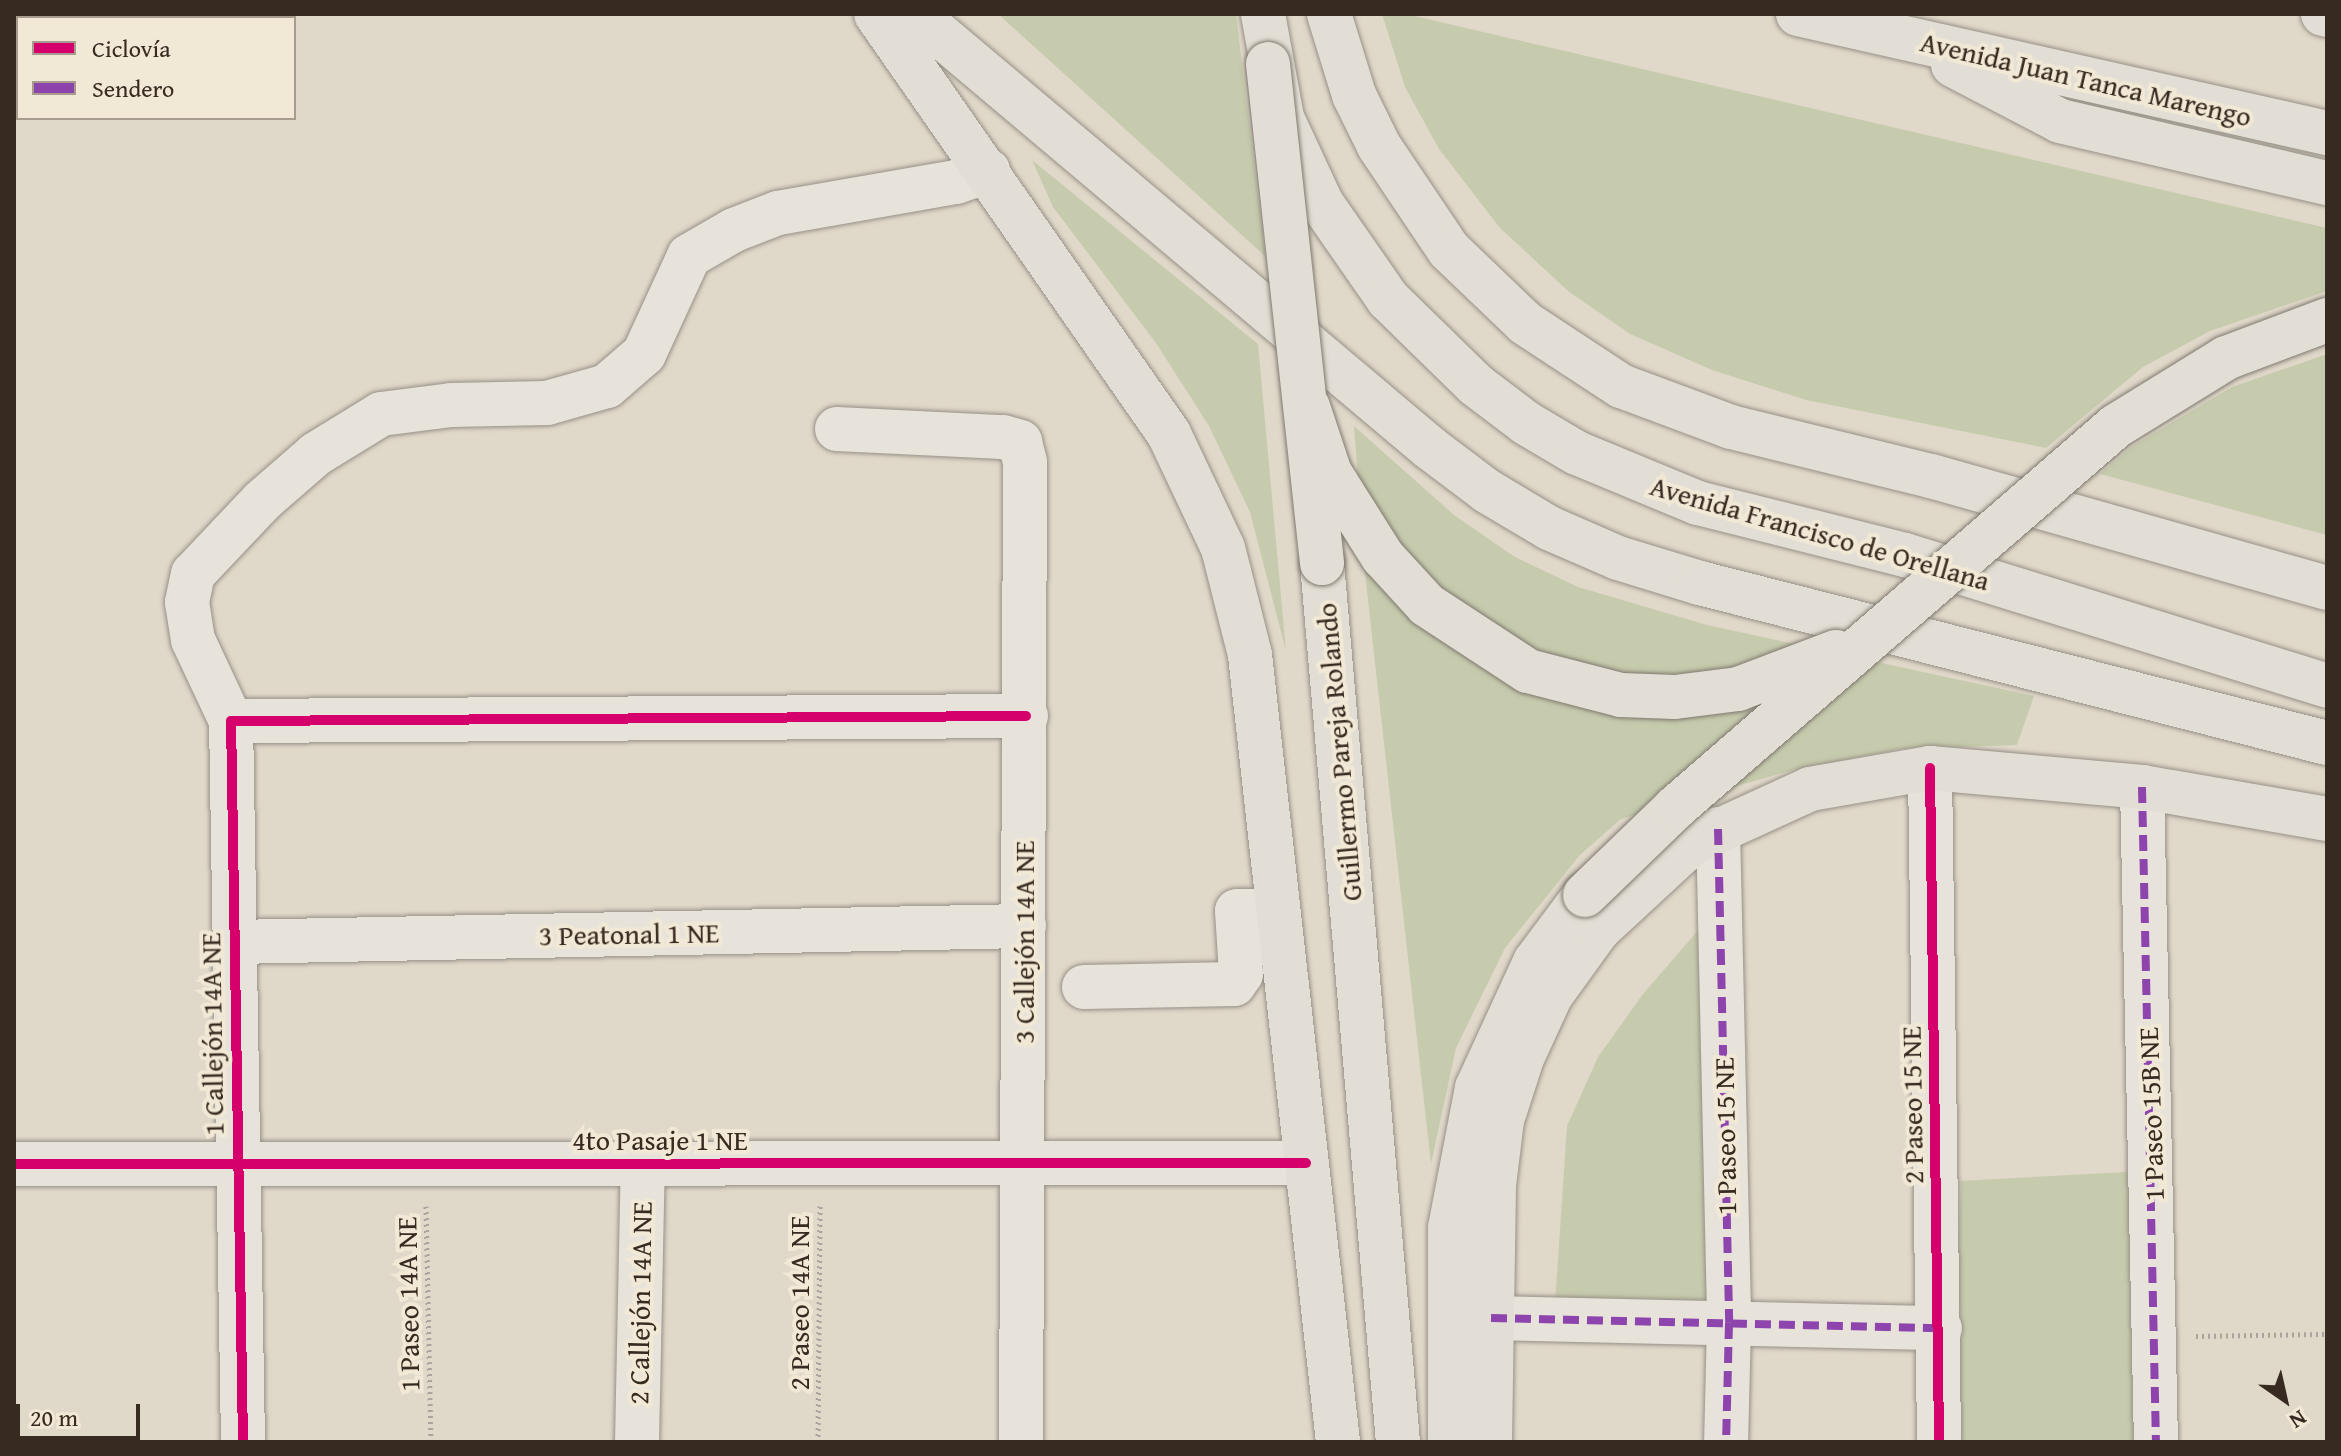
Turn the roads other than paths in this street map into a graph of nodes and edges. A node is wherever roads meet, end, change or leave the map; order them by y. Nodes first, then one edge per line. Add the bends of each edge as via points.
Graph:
1 (876, 14) edge
2 (915, 14) edge
3 (1263, 14) edge
4 (1329, 14) edge
5 (1798, 14) edge
6 (1897, 36) junction
7 (1268, 64) junction
8 (2327, 133) edge
9 (988, 171) junction
10 (2327, 183) edge
11 (2327, 320) edge
12 (1308, 407) junction
13 (837, 429) dead end
14 (2327, 588) edge
15 (1921, 595) junction
16 (2327, 686) edge
17 (1026, 716) junction
18 (231, 721) junction
19 (2327, 743) edge
20 (1930, 768) junction
21 (2142, 787) junction
22 (2327, 819) edge
23 (1718, 829) junction
24 (1278, 911) junction
25 (1024, 926) junction
26 (234, 942) junction
27 (1084, 987) dead end
28 (238, 1163) junction
29 (1306, 1163) junction
30 (14, 1164) edge
31 (643, 1164) junction
32 (1023, 1164) junction
33 (1491, 1318) junction
34 (1729, 1323) junction
35 (1940, 1328) junction
36 (243, 1442) edge
37 (637, 1442) edge
38 (1021, 1442) edge
39 (1338, 1442) edge
40 (1398, 1442) edge
41 (1450, 1442) edge
42 (1490, 1442) edge
43 (1726, 1442) edge
44 (1939, 1442) edge
45 (2156, 1442) edge

1 - 9 main road
2 - 19 main road via 1430,448 1549,528 1618,558 1700,583
3 - 7 main road, Avenida Francisco de Orellana
4 - 14 main road via 1354,95 1407,194 1449,250 1525,323 1609,380 1731,427 1931,476
5 - 6 main road, Avenida Juan Tanca Marengo
6 - 8 main road, Avenida Juan Tanca Marengo
6 - 10 main road via 2060,121
7 - 12 main road, Guillermo Pareja Rolando, bridge
7 - 16 main road, Avenida Francisco de Orellana, bridge via 1297,160 1388,299 1476,385 1577,453 1645,484 1777,525 1905,555
9 - 18 street via 956,182 778,213 734,230 689,256 644,354 607,386 547,403 451,405 381,414 316,454 262,501 193,574 187,602 193,640
9 - 24 main road via 1169,434 1223,548 1250,655
11 - 15 main road, bridge via 2226,358 2116,426
12 - 15 main road, bridge via 1330,473 1357,522 1427,605 1528,671 1570,685 1621,695 1675,697 1738,689 1837,651
12 - 40 main road, Guillermo Pareja Rolando, bridge
13 - 17 street, 3 Callejón 14A NE via 1020,442 1025,462
15 - 41 main road, bridge via 1676,807 1585,895 1535,962 1477,1088 1450,1228
17 - 18 street
17 - 25 street, 3 Callejón 14A NE
18 - 26 street, 1 Callejón 14A NE
20 - 21 main road
20 - 23 main road via 1810,789
20 - 35 street, 2 Paseo 15 NE
21 - 22 main road
21 - 45 street, 1 Paseo 15B NE
23 - 33 main road via 1638,887 1598,930 1551,995 1522,1058 1502,1120
23 - 34 street, 1 Paseo 15 NE
24 - 27 street via 1237,911 1241,974 1234,984
24 - 29 main road
25 - 26 street, 3 Peatonal 1 NE
25 - 32 street, 3 Callejón 14A NE
26 - 28 street, 1 Callejón 14A NE
28 - 30 street, 4to Pasaje 1 NE
28 - 31 street, 4to Pasaje 1 NE
28 - 36 street, 1 Callejón 14A NE
29 - 32 street, 4to Pasaje 1 NE
29 - 39 main road
31 - 32 street, 4to Pasaje 1 NE
31 - 37 street, 2 Callejón 14A NE
32 - 38 street, 3 Callejón 14A NE
33 - 34 street
33 - 42 main road
34 - 35 street
34 - 43 street, 1 Paseo 15 NE
35 - 44 street, 2 Paseo 15 NE

